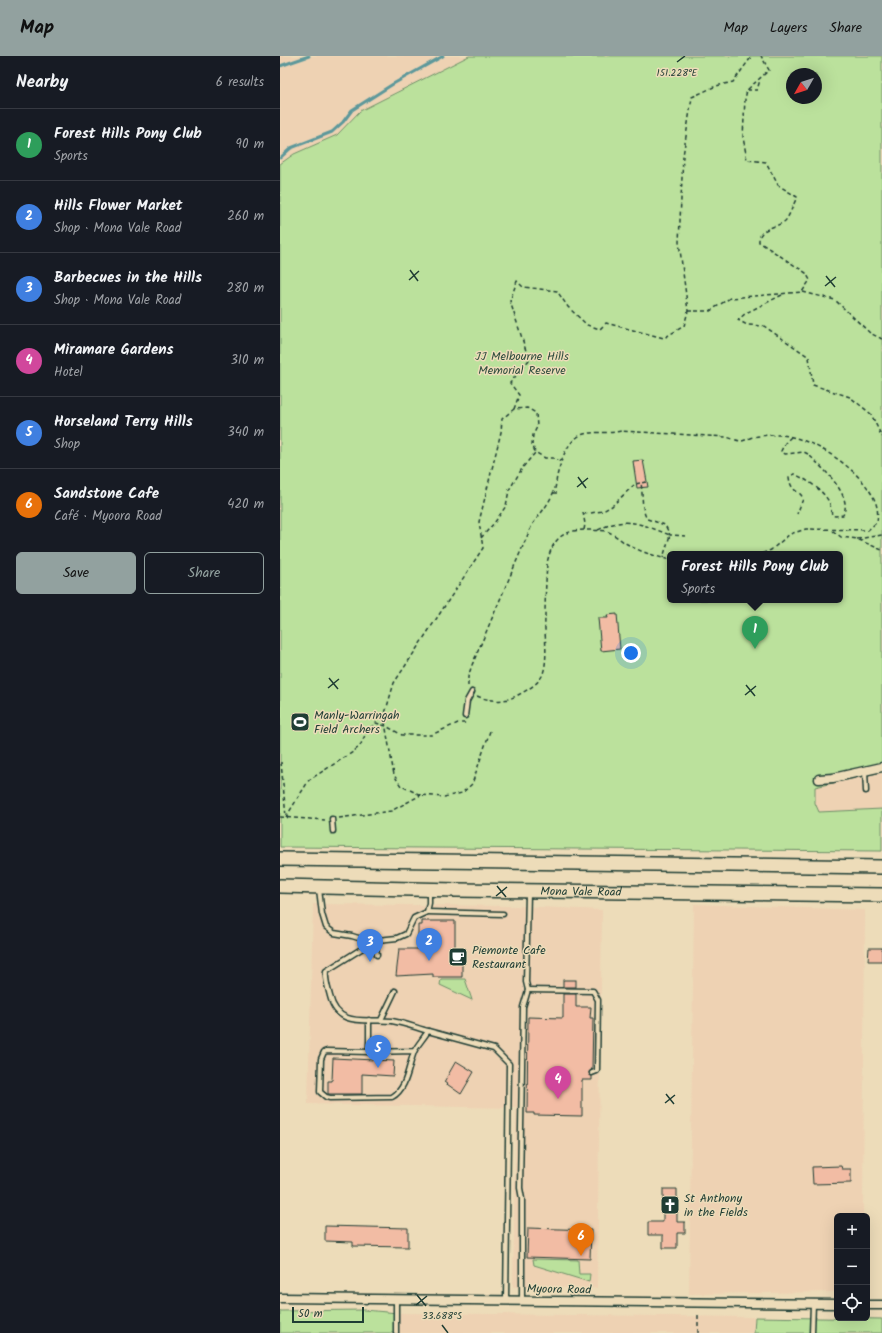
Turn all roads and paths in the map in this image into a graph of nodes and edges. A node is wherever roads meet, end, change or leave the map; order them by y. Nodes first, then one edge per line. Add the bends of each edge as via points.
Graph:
1 (752, 56) edge
2 (762, 56) edge
3 (760, 78) junction
4 (747, 90) junction
5 (802, 292) junction
6 (784, 294) junction
7 (688, 311) junction
8 (882, 339) edge
9 (514, 409) junction
10 (791, 437) junction
11 (882, 437) edge
12 (535, 452) junction
13 (562, 462) junction
14 (646, 482) dead end
15 (640, 483) junction
16 (553, 493) junction
17 (560, 493) dead end
18 (797, 514) dead end
19 (584, 530) junction
20 (831, 530) junction
21 (597, 531) junction
22 (670, 535) junction
23 (882, 535) edge
24 (687, 536) dead end
25 (481, 538) junction
26 (857, 539) junction
27 (882, 550) edge
28 (768, 551) edge
29 (663, 558) junction
30 (667, 559) edge
31 (472, 692) junction
32 (465, 716) dead end
33 (467, 723) dead end
34 (386, 726) junction
35 (490, 732) dead end
36 (281, 762) dead end
37 (882, 767) edge
38 (865, 771) junction
39 (819, 779) dead end
40 (866, 790) dead end
41 (421, 795) junction
42 (280, 817) edge
43 (286, 817) junction
44 (332, 819) junction
45 (332, 831) dead end
46 (280, 859) edge
47 (882, 867) edge
48 (280, 886) edge
49 (319, 887) junction
50 (429, 890) junction
51 (528, 891) junction
52 (882, 894) edge
53 (427, 912) junction
54 (503, 914) dead end
55 (375, 940) junction
56 (368, 941) junction
57 (377, 955) dead end
58 (528, 990) junction
59 (395, 991) dead end
60 (369, 1020) junction
61 (381, 1020) junction
62 (428, 1031) junction
63 (414, 1051) junction
64 (369, 1052) junction
65 (592, 1073) dead end
66 (280, 1298) edge
67 (396, 1299) junction
68 (506, 1300) junction
69 (522, 1300) junction
70 (813, 1304) junction
71 (834, 1304) edge
72 (870, 1305) edge
73 (882, 1305) edge
74 (698, 1312) dead end
75 (396, 1333) edge
76 (698, 1333) edge
77 (812, 1333) edge

1 - 7 path via 733,82 716,86 692,97 682,156 678,242
2 - 3 path via 769,70
3 - 4 path
3 - 4 path via 756,90
4 - 5 path via 744,137 747,160 766,162 778,185 797,197 786,221 762,232 758,242 806,273 810,280
5 - 6 path
5 - 8 path via 835,300 870,333
6 - 7 path via 730,298 710,311
6 - 11 path via 746,313 738,320 747,325 764,326 809,357 813,385 850,397 871,414
7 - 9 path via 684,326 664,338 606,323 600,329 588,325 568,307 557,291 524,288 517,281 510,301 529,360 510,383 519,395
9 - 12 path via 527,408 536,413 537,427 532,444
9 - 25 path via 502,419 479,522
10 - 13 path via 772,435 742,441 726,437 621,431 584,434 568,446
10 - 18 path via 781,451 785,454 808,454 838,487 845,503 842,515 832,515 830,503 816,487 794,474 789,477 792,489 802,496 803,500
10 - 20 path via 809,442 836,458 856,475 875,500 878,522 868,530
12 - 13 path via 545,458
12 - 25 path via 509,490 506,506
13 - 16 path
14 - 15 path
15 - 19 path via 603,511 584,513
15 - 22 path via 643,512 647,519 665,525
16 - 17 path
16 - 31 path via 532,525 472,665 468,680
19 - 21 path
19 - 31 path via 565,533 556,541 549,554 544,618 545,663 539,680 514,698 505,700 482,698
20 - 26 path via 841,537
20 - 28 path via 806,530 790,534
21 - 22 path via 621,522 637,523
21 - 29 path via 607,531 645,553
22 - 24 path
22 - 29 path
23 - 26 path
25 - 34 path via 483,548 394,683 384,717
26 - 27 path
29 - 30 path
31 - 32 lane via 467,701
33 - 34 path via 458,723 431,735 402,735
34 - 41 path via 394,774 401,786
34 - 43 path via 376,723 367,731 360,746 353,752 309,780
35 - 41 path via 472,784 462,793 444,797
36 - 43 path
37 - 38 street
38 - 39 street
38 - 40 lane
41 - 44 path via 391,811
42 - 43 path
43 - 44 path via 321,821
44 - 45 lane
46 - 47 highway
48 - 49 highway, Mona Vale Road
49 - 50 highway, Mona Vale Road
49 - 56 lane via 326,927 334,933
50 - 51 highway, Mona Vale Road
50 - 53 lane
51 - 52 highway, Mona Vale Road
51 - 58 lane
53 - 54 lane
53 - 55 lane via 414,918 406,934 397,938
55 - 56 lane
55 - 57 lane
56 - 60 lane via 366,946 326,971 334,1008 352,1020
58 - 65 lane via 593,991 598,1000 597,1070
58 - 69 lane via 522,1007
59 - 61 lane
60 - 61 lane
60 - 64 lane
61 - 62 lane
62 - 63 lane
62 - 68 lane via 494,1049 510,1064
63 - 64 lane
63 - 64 lane via 400,1091 392,1098 330,1098 320,1092 321,1058 324,1052
66 - 67 street, Myoora Road
67 - 68 street, Myoora Road
67 - 75 lane
68 - 69 street, Myoora Road
69 - 70 street, Myoora Road
70 - 71 street, Myoora Road
70 - 77 lane
72 - 73 street
74 - 76 path

